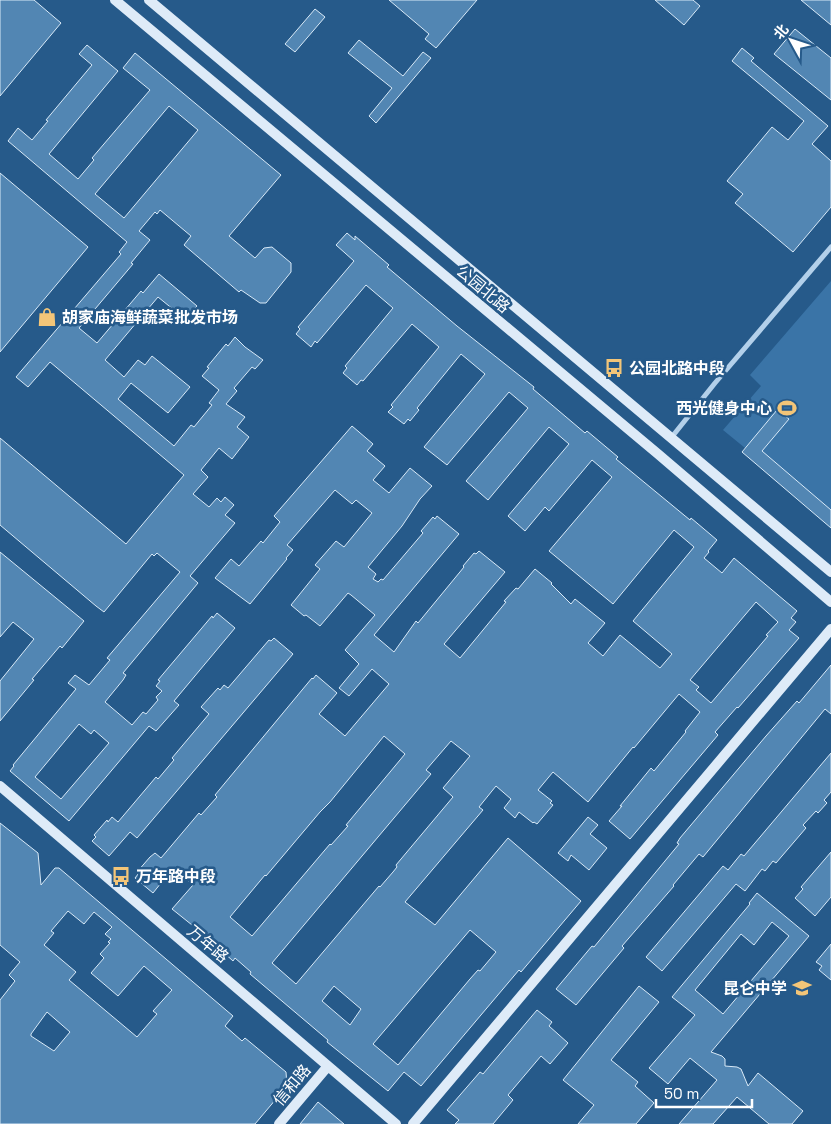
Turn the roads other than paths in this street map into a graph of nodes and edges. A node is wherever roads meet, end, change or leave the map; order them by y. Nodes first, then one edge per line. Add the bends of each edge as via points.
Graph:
1 (115, 0) edge
2 (149, 0) edge
3 (831, 247) edge
4 (671, 439) junction
5 (831, 572) edge
6 (831, 602) edge
7 (831, 629) edge
8 (0, 786) edge
9 (328, 1066) junction
10 (279, 1124) edge
11 (396, 1124) edge
12 (414, 1124) edge

1 - 6 main road, 公园北路
2 - 4 main road, 公园北路
3 - 4 street
4 - 5 main road, 公园北路
7 - 12 main road
8 - 9 main road, 万年路
9 - 10 main road, 信和路
9 - 11 main road, 万年路

